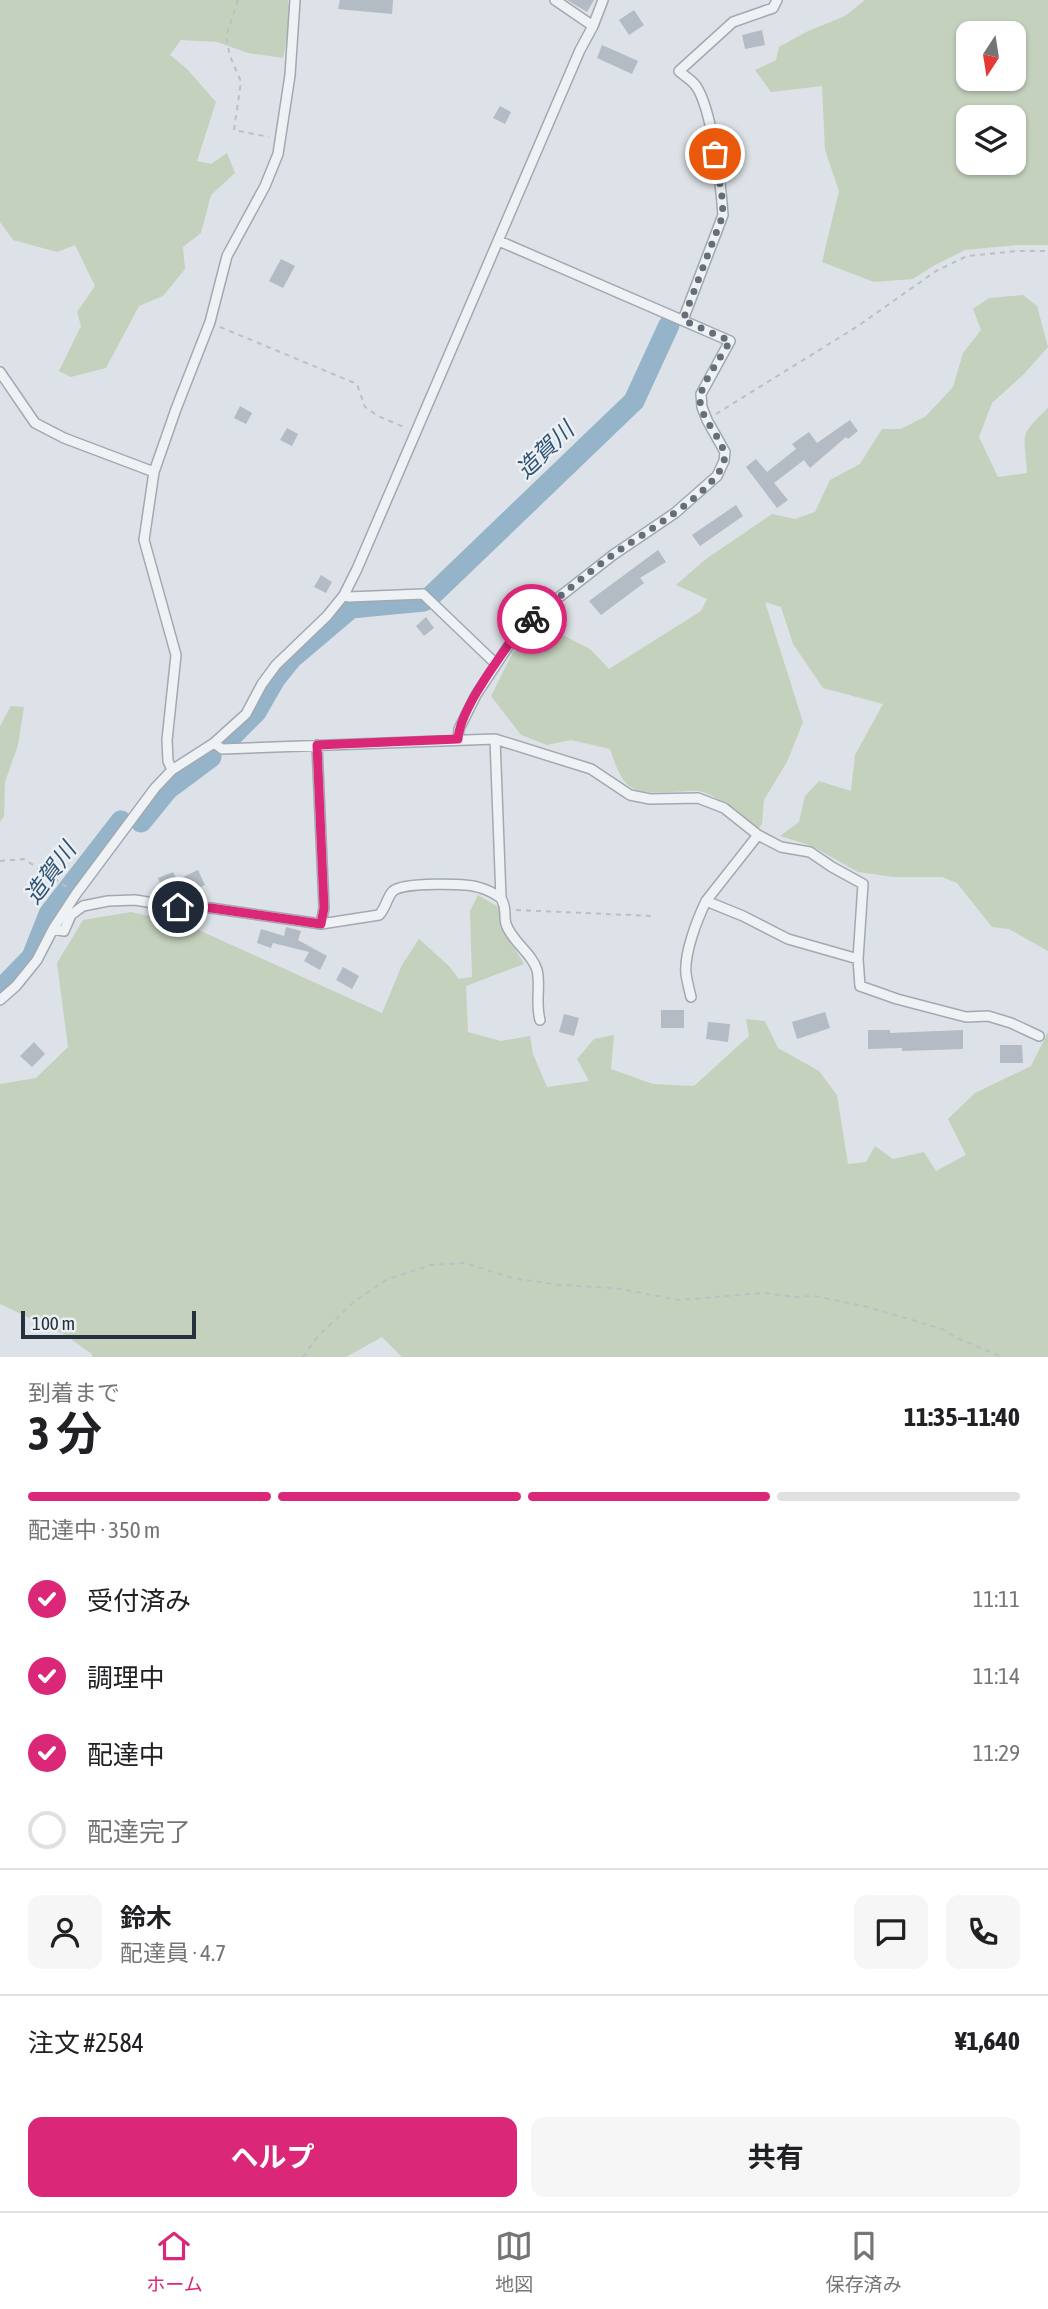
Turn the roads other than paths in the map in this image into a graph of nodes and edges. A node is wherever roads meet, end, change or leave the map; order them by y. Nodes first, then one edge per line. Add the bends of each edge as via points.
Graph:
1 (295, 0) edge
2 (555, 0) edge
3 (603, 0) edge
4 (777, 0) edge
5 (593, 26) junction
6 (499, 241) junction
7 (683, 320) junction
8 (0, 372) edge
9 (154, 472) junction
10 (344, 595) junction
11 (496, 664) junction
12 (458, 739) junction
13 (495, 739) junction
14 (214, 743) junction
15 (317, 745) junction
16 (172, 770) junction
17 (758, 835) junction
18 (501, 898) junction
19 (706, 901) junction
20 (321, 924) junction
21 (53, 929) junction
22 (858, 959) junction
23 (691, 997) dead end
24 (0, 1000) edge
25 (540, 1020) dead end
26 (1039, 1036) dead end

1 - 9 street via 278,154 227,256 210,322
2 - 5 street
3 - 5 street
4 - 7 street via 774,8 733,22 679,72 695,85 707,111 723,215
5 - 6 street
6 - 7 street
6 - 10 street
7 - 11 street via 730,341 701,394 706,420 724,452 717,476 675,513 521,627
8 - 9 street via 35,423
9 - 16 street via 145,540 176,655 167,740
10 - 11 street via 423,594
10 - 14 street via 276,665 246,714
11 - 12 street via 459,729
12 - 13 street
12 - 15 street
13 - 17 street via 591,769 630,795 698,798 724,808
13 - 18 street
14 - 15 street via 222,749
14 - 16 street
15 - 20 street
16 - 21 street
17 - 19 street
17 - 22 street via 781,847 810,852 863,884
18 - 20 street via 464,885 397,888 379,915
18 - 25 street via 506,924 534,961
19 - 22 street via 788,939
19 - 23 street via 685,971
20 - 21 street via 135,900 83,906 71,915 64,931
21 - 24 street via 37,960
22 - 26 street via 860,985 966,1017 988,1016

